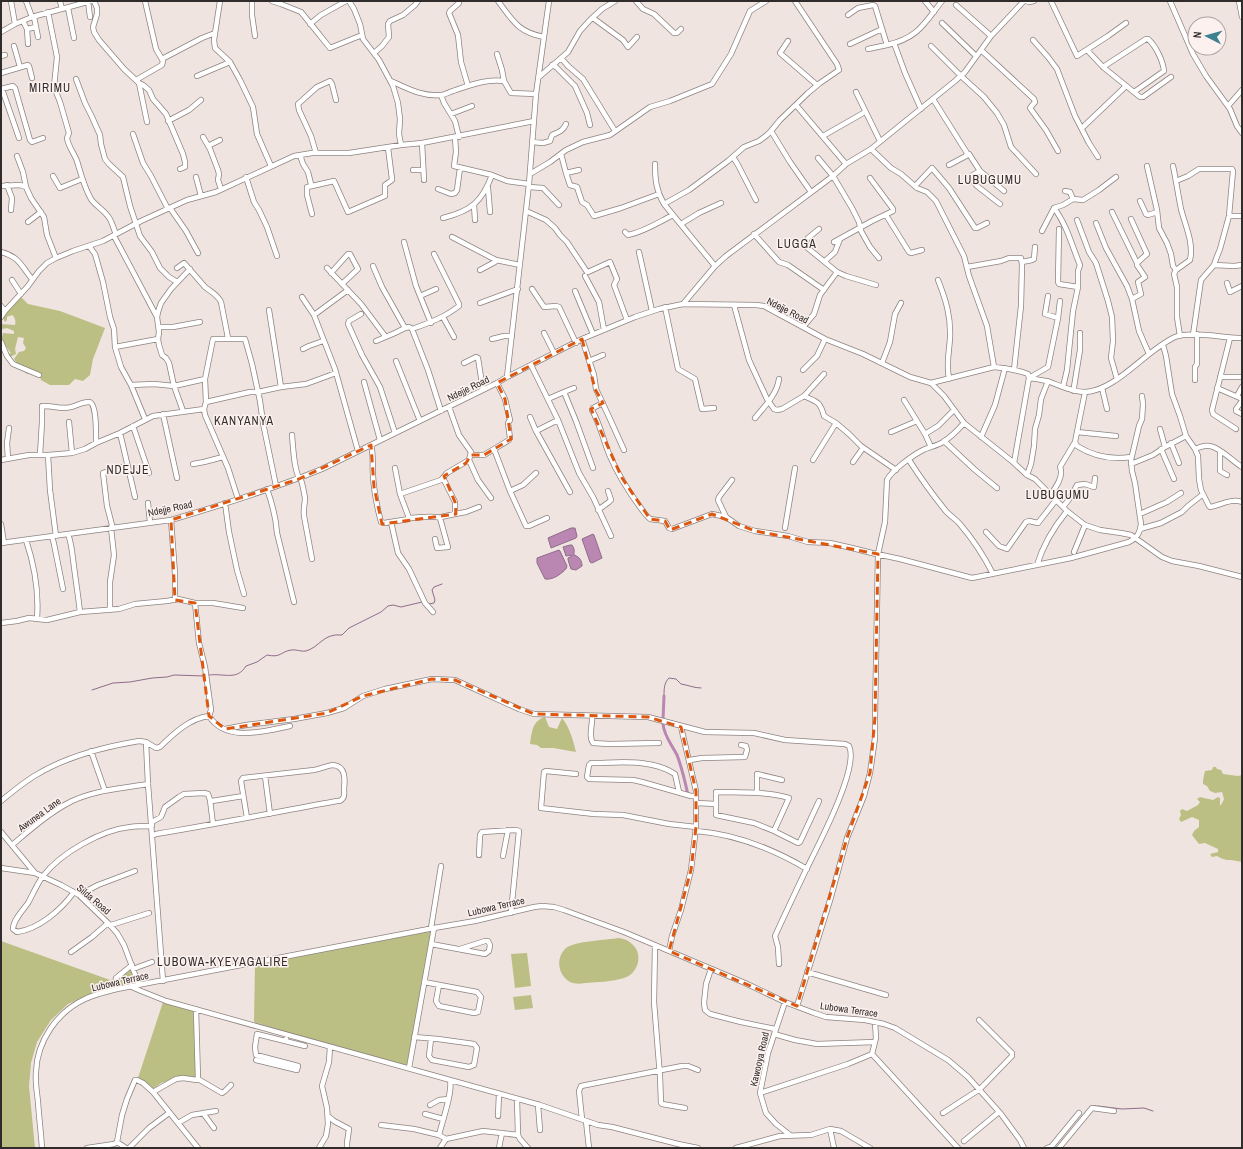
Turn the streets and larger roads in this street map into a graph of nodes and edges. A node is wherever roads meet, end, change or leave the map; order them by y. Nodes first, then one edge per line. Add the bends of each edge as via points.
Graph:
1 (11, 1) edge
2 (26, 1) edge
3 (60, 1) edge
4 (91, 1) edge
5 (145, 1) edge
6 (220, 1) edge
7 (252, 1) edge
8 (272, 1) edge
9 (346, 1) edge
10 (349, 1) edge
11 (418, 1) edge
12 (498, 1) edge
13 (549, 1) edge
14 (615, 1) edge
15 (636, 1) edge
16 (766, 1) edge
17 (795, 1) edge
18 (925, 1) edge
19 (942, 1) edge
20 (1025, 1) edge
21 (1034, 1) edge
22 (1051, 1) edge
23 (1170, 1) edge
24 (1239, 1) edge
25 (459, 4) dead end
26 (956, 5) dead end
27 (68, 8) junction
28 (62, 9) junction
29 (48, 12) junction
30 (934, 12) junction
31 (848, 15) dead end
32 (33, 17) junction
33 (90, 17) dead end
34 (1242, 17) edge
35 (593, 18) junction
36 (23, 21) junction
37 (942, 23) dead end
38 (1126, 23) dead end
39 (15, 24) junction
40 (310, 24) junction
41 (36, 27) junction
42 (27, 29) junction
43 (680, 29) dead end
44 (882, 29) junction
45 (1, 32) edge
46 (215, 34) junction
47 (362, 35) junction
48 (255, 36) dead end
49 (991, 36) junction
50 (38, 37) dead end
51 (544, 37) junction
52 (637, 37) dead end
53 (74, 38) dead end
54 (1033, 40) dead end
55 (788, 42) dead end
56 (894, 43) junction
57 (28, 44) dead end
58 (850, 44) dead end
59 (887, 45) junction
60 (14, 46) dead end
61 (931, 46) dead end
62 (868, 49) dead end
63 (981, 50) junction
64 (1087, 50) junction
65 (374, 53) junction
66 (497, 54) dead end
67 (976, 56) junction
68 (561, 58) junction
69 (162, 59) junction
70 (230, 62) junction
71 (552, 64) junction
72 (20, 67) junction
73 (1103, 67) junction
74 (1, 73) edge
75 (197, 76) dead end
76 (960, 76) junction
77 (539, 77) junction
78 (1171, 77) dead end
79 (32, 78) dead end
80 (76, 79) dead end
81 (391, 80) junction
82 (504, 81) junction
83 (137, 82) junction
84 (817, 85) junction
85 (468, 86) junction
86 (1126, 86) junction
87 (1, 89) edge
88 (1242, 90) edge
89 (856, 92) dead end
90 (1134, 92) junction
91 (536, 94) junction
92 (441, 95) junction
93 (933, 99) junction
94 (201, 100) dead end
95 (336, 100) dead end
96 (796, 105) junction
97 (472, 106) dead end
98 (1228, 106) junction
99 (921, 109) junction
100 (865, 112) junction
101 (451, 114) junction
102 (168, 121) junction
103 (534, 121) junction
104 (147, 122) dead end
105 (566, 124) dead end
106 (590, 125) dead end
107 (1082, 128) junction
108 (615, 131) junction
109 (771, 131) junction
110 (1242, 133) edge
111 (133, 134) dead end
112 (822, 136) junction
113 (203, 137) dead end
114 (457, 137) junction
115 (19, 138) dead end
116 (43, 138) dead end
117 (220, 140) dead end
118 (880, 141) junction
119 (532, 142) junction
120 (422, 143) junction
121 (401, 145) junction
122 (208, 146) junction
123 (388, 148) junction
124 (870, 149) junction
125 (1058, 151) dead end
126 (316, 153) junction
127 (967, 153) junction
128 (300, 154) junction
129 (562, 154) junction
130 (17, 156) dead end
131 (733, 157) junction
132 (1098, 157) dead end
133 (818, 158) dead end
134 (655, 164) dead end
135 (846, 164) junction
136 (950, 165) dead end
137 (271, 166) junction
138 (1147, 166) dead end
139 (1173, 166) dead end
140 (460, 168) junction
141 (180, 169) dead end
142 (413, 170) dead end
143 (423, 170) junction
144 (579, 170) dead end
145 (980, 171) junction
146 (566, 173) junction
147 (530, 174) junction
148 (1036, 174) dead end
149 (492, 175) junction
150 (53, 176) dead end
151 (833, 176) junction
152 (196, 177) dead end
153 (246, 177) junction
154 (1116, 177) dead end
155 (870, 178) dead end
156 (82, 179) junction
157 (424, 180) dead end
158 (1176, 181) junction
159 (7, 185) junction
160 (529, 185) junction
161 (1, 186) edge
162 (312, 186) junction
163 (915, 186) junction
164 (487, 187) junction
165 (26, 188) junction
166 (222, 189) junction
167 (438, 189) dead end
168 (1065, 190) dead end
169 (1004, 191) dead end
170 (811, 192) junction
171 (659, 194) junction
172 (201, 196) junction
173 (1073, 199) junction
174 (756, 200) dead end
175 (1140, 201) dead end
176 (721, 203) dead end
177 (664, 204) junction
178 (1000, 204) dead end
179 (474, 205) junction
180 (559, 205) dead end
181 (1054, 208) junction
182 (169, 209) junction
183 (11, 210) dead end
184 (526, 211) junction
185 (41, 212) junction
186 (490, 212) dead end
187 (1112, 212) dead end
188 (1157, 212) junction
189 (312, 214) dead end
190 (673, 215) junction
191 (886, 215) junction
192 (1229, 216) junction
193 (1242, 216) edge
194 (443, 218) dead end
195 (1131, 219) dead end
196 (474, 220) dead end
197 (1077, 220) dead end
198 (28, 222) dead end
199 (136, 223) junction
200 (987, 223) dead end
201 (1096, 223) dead end
202 (681, 224) junction
203 (861, 227) junction
204 (819, 229) dead end
205 (1058, 229) dead end
206 (1042, 231) dead end
207 (625, 232) dead end
208 (754, 234) junction
209 (115, 235) junction
210 (452, 237) dead end
211 (840, 239) junction
212 (404, 242) dead end
213 (834, 242) dead end
214 (89, 246) junction
215 (1035, 247) dead end
216 (922, 250) dead end
217 (1, 252) edge
218 (639, 252) dead end
219 (198, 253) dead end
220 (434, 254) dead end
221 (277, 256) dead end
222 (56, 258) junction
223 (879, 258) dead end
224 (496, 260) junction
225 (825, 261) junction
226 (1022, 262) junction
227 (1137, 263) junction
228 (1214, 264) junction
229 (520, 265) junction
230 (1242, 265) edge
231 (373, 266) dead end
232 (715, 266) junction
233 (177, 268) dead end
234 (327, 268) dead end
235 (966, 268) junction
236 (190, 269) junction
237 (480, 270) dead end
238 (1176, 270) junction
239 (838, 272) junction
240 (332, 273) junction
241 (585, 276) dead end
242 (32, 279) junction
243 (12, 280) dead end
244 (938, 280) dead end
245 (177, 282) junction
246 (1227, 283) dead end
247 (342, 284) junction
248 (876, 285) dead end
249 (1242, 286) edge
250 (1078, 287) junction
251 (436, 289) dead end
252 (518, 289) junction
253 (532, 289) dead end
254 (348, 290) junction
255 (824, 290) junction
256 (575, 291) dead end
257 (21, 294) junction
258 (302, 296) dead end
259 (420, 296) junction
260 (1048, 296) dead end
261 (1132, 300) junction
262 (1060, 301) dead end
263 (480, 303) dead end
264 (901, 303) dead end
265 (683, 304) junction
266 (734, 305) junction
267 (1, 306) edge
268 (665, 307) junction
269 (269, 310) dead end
270 (5, 311) junction
271 (652, 311) junction
272 (314, 314) junction
273 (361, 314) dead end
274 (1, 317) edge
275 (157, 317) junction
276 (443, 317) junction
277 (1058, 318) junction
278 (627, 320) junction
279 (200, 322) dead end
280 (432, 322) junction
281 (159, 327) junction
282 (406, 328) junction
283 (803, 328) junction
284 (412, 329) junction
285 (604, 330) junction
286 (544, 333) dead end
287 (1080, 333) dead end
288 (593, 334) junction
289 (1195, 335) junction
290 (385, 336) junction
291 (512, 336) junction
292 (1180, 336) junction
293 (454, 337) dead end
294 (228, 338) junction
295 (1230, 338) junction
296 (1242, 338) edge
297 (158, 339) junction
298 (492, 339) dead end
299 (582, 339) junction
300 (825, 339) junction
301 (323, 341) junction
302 (376, 341) dead end
303 (1, 342) edge
304 (576, 343) junction
305 (1163, 345) junction
306 (116, 347) junction
307 (303, 349) dead end
308 (554, 353) junction
309 (1150, 354) junction
310 (603, 356) dead end
311 (396, 361) dead end
312 (589, 361) junction
313 (464, 363) dead end
314 (882, 363) junction
315 (531, 365) junction
316 (994, 367) junction
317 (1005, 368) junction
318 (803, 370) dead end
319 (1014, 370) junction
320 (336, 373) junction
321 (824, 374) dead end
322 (40, 375) dead end
323 (1220, 376) junction
324 (507, 377) junction
325 (1242, 377) edge
326 (1028, 378) junction
327 (204, 379) junction
328 (779, 379) dead end
329 (949, 379) junction
330 (1117, 379) junction
331 (1195, 380) dead end
332 (364, 382) dead end
333 (1048, 382) junction
334 (497, 383) junction
335 (931, 383) junction
336 (130, 385) junction
337 (174, 386) junction
338 (281, 387) junction
339 (1063, 387) junction
340 (1242, 387) edge
341 (574, 388) dead end
342 (1102, 388) junction
343 (1217, 388) junction
344 (483, 390) junction
345 (1074, 391) junction
346 (258, 392) junction
347 (564, 392) junction
348 (1085, 392) junction
349 (804, 396) junction
350 (1142, 396) dead end
351 (1237, 396) junction
352 (548, 399) junction
353 (904, 400) dead end
354 (1242, 400) edge
355 (206, 402) junction
356 (768, 402) junction
357 (603, 403) junction
358 (448, 407) junction
359 (714, 408) dead end
360 (204, 409) junction
361 (1107, 409) dead end
362 (954, 410) junction
363 (182, 411) junction
364 (441, 411) junction
365 (163, 414) junction
366 (1242, 414) edge
367 (530, 417) dead end
368 (755, 418) dead end
369 (145, 419) junction
370 (558, 420) junction
371 (420, 421) junction
372 (917, 421) junction
373 (70, 422) dead end
374 (836, 423) junction
375 (964, 423) junction
376 (133, 426) junction
377 (9, 428) dead end
378 (1160, 429) dead end
379 (1236, 429) dead end
380 (536, 431) junction
381 (891, 432) dead end
382 (1077, 432) junction
383 (120, 433) junction
384 (395, 433) junction
385 (925, 434) junction
386 (292, 435) dead end
387 (1116, 436) dead end
388 (1186, 436) junction
389 (982, 437) junction
390 (380, 440) junction
391 (944, 441) junction
392 (1075, 442) junction
393 (96, 443) junction
394 (1171, 444) junction
395 (371, 445) junction
396 (931, 447) junction
397 (863, 448) junction
398 (1163, 448) junction
399 (494, 449) junction
400 (1195, 449) junction
401 (624, 450) dead end
402 (358, 451) junction
403 (1220, 451) junction
404 (72, 453) junction
405 (40, 455) junction
406 (48, 455) junction
407 (471, 455) junction
408 (223, 457) junction
409 (1131, 457) junction
410 (8, 459) junction
411 (1, 460) edge
412 (469, 460) junction
413 (813, 460) dead end
414 (908, 460) junction
415 (853, 462) dead end
416 (1014, 463) junction
417 (1179, 463) dead end
418 (193, 464) dead end
419 (1131, 464) junction
420 (127, 466) junction
421 (1242, 467) edge
422 (395, 468) dead end
423 (593, 468) dead end
424 (795, 468) dead end
425 (896, 470) junction
426 (149, 473) dead end
427 (536, 473) dead end
428 (1027, 475) junction
429 (1227, 476) dead end
430 (177, 478) dead end
431 (299, 478) junction
432 (443, 478) junction
433 (1095, 478) dead end
434 (1174, 479) dead end
435 (732, 480) dead end
436 (276, 486) junction
437 (997, 488) dead end
438 (267, 489) junction
439 (510, 491) junction
440 (608, 491) dead end
441 (570, 492) dead end
442 (1182, 493) dead end
443 (400, 494) junction
444 (1051, 494) junction
445 (1202, 495) junction
446 (135, 497) dead end
447 (490, 498) dead end
448 (238, 499) junction
449 (1056, 500) junction
450 (1242, 502) edge
451 (148, 503) dead end
452 (225, 503) junction
453 (1063, 506) junction
454 (479, 507) dead end
455 (598, 510) junction
456 (1067, 511) junction
457 (455, 514) junction
458 (1140, 514) junction
459 (726, 517) junction
460 (409, 518) junction
461 (440, 518) junction
462 (547, 518) dead end
463 (171, 520) junction
464 (150, 522) junction
465 (391, 522) junction
466 (1, 524) edge
467 (1085, 525) junction
468 (111, 528) junction
469 (785, 528) dead end
470 (1140, 529) junction
471 (986, 532) dead end
472 (68, 534) junction
473 (54, 536) junction
474 (611, 536) dead end
475 (435, 539) dead end
476 (1136, 539) junction
477 (26, 540) junction
478 (2, 543) edge
479 (1074, 552) dead end
480 (878, 554) junction
481 (312, 559) dead end
482 (1037, 565) junction
483 (993, 574) junction
484 (1242, 577) edge
485 (63, 589) dead end
486 (244, 594) dead end
487 (174, 600) junction
488 (294, 602) dead end
489 (195, 603) junction
490 (243, 608) dead end
491 (110, 609) junction
492 (80, 612) junction
493 (433, 612) dead end
494 (37, 618) junction
495 (1, 623) edge
496 (209, 716) junction
497 (592, 716) junction
498 (290, 726) dead end
499 (681, 727) junction
500 (225, 729) junction
501 (146, 742) junction
502 (659, 743) dead end
503 (741, 745) dead end
504 (91, 751) junction
505 (690, 760) junction
506 (576, 774) dead end
507 (265, 776) junction
508 (782, 780) dead end
509 (148, 784) junction
510 (105, 790) junction
511 (679, 792) junction
512 (757, 793) junction
513 (243, 796) junction
514 (696, 796) junction
515 (210, 800) junction
516 (1, 801) edge
517 (819, 801) dead end
518 (697, 803) junction
519 (716, 804) junction
520 (270, 814) junction
521 (247, 818) junction
522 (214, 824) junction
523 (152, 826) junction
524 (696, 829) junction
525 (508, 830) junction
526 (774, 831) junction
527 (1, 832) edge
528 (152, 836) junction
529 (12, 845) junction
530 (478, 855) dead end
531 (503, 856) dead end
532 (441, 866) dead end
533 (1, 868) edge
534 (807, 868) junction
535 (135, 871) dead end
536 (35, 873) junction
537 (43, 876) junction
538 (74, 892) junction
539 (79, 895) junction
540 (149, 913) dead end
541 (511, 913) junction
542 (110, 924) junction
543 (432, 928) junction
544 (431, 944) junction
545 (656, 945) junction
546 (460, 949) junction
547 (669, 951) junction
548 (71, 952) dead end
549 (152, 962) dead end
550 (779, 964) dead end
551 (132, 967) junction
552 (711, 969) junction
553 (807, 972) junction
554 (116, 978) dead end
555 (163, 981) junction
556 (424, 982) junction
557 (139, 985) junction
558 (439, 985) junction
559 (132, 987) junction
560 (886, 995) dead end
561 (785, 1002) junction
562 (797, 1006) junction
563 (196, 1009) junction
564 (979, 1020) dead end
565 (875, 1022) junction
566 (775, 1031) junction
567 (287, 1035) junction
568 (414, 1037) junction
569 (431, 1039) junction
570 (285, 1041) junction
571 (875, 1042) junction
572 (305, 1046) dead end
573 (330, 1047) junction
574 (872, 1054) junction
575 (256, 1060) dead end
576 (409, 1068) junction
577 (660, 1070) junction
578 (698, 1070) dead end
579 (198, 1079) junction
580 (450, 1080) junction
581 (231, 1085) dead end
582 (980, 1089) junction
583 (153, 1092) junction
584 (760, 1093) junction
585 (499, 1094) junction
586 (448, 1099) junction
587 (517, 1099) junction
588 (430, 1105) dead end
589 (538, 1105) junction
590 (685, 1108) dead end
591 (216, 1111) dead end
592 (1114, 1111) dead end
593 (999, 1112) junction
594 (170, 1113) junction
595 (203, 1113) junction
596 (943, 1113) dead end
597 (1079, 1113) dead end
598 (425, 1114) dead end
599 (328, 1116) junction
600 (498, 1116) dead end
601 (443, 1119) junction
602 (584, 1120) junction
603 (178, 1123) junction
604 (381, 1125) dead end
605 (214, 1128) dead end
606 (830, 1129) junction
607 (540, 1130) dead end
608 (502, 1133) junction
609 (439, 1135) junction
610 (518, 1135) junction
611 (790, 1135) junction
612 (446, 1139) junction
613 (964, 1141) dead end
614 (117, 1142) junction
615 (42, 1148) edge
616 (87, 1148) edge
617 (128, 1148) edge
618 (198, 1148) edge
619 (319, 1148) edge
620 (347, 1148) edge
621 (440, 1148) edge
622 (499, 1148) edge
623 (528, 1148) edge
624 (589, 1148) edge
625 (698, 1148) edge
626 (739, 1148) edge
627 (834, 1148) edge
628 (870, 1148) edge
629 (958, 1148) edge
630 (1024, 1148) edge
631 (1050, 1148) edge
632 (1059, 1148) edge

1 - 39 street
2 - 32 street
3 - 28 street
4 - 27 street
4 - 33 street
4 - 83 street via 97,8 94,32
5 - 69 street via 156,49
6 - 46 street
7 - 48 street
8 - 40 street via 303,14
9 - 40 street
10 - 47 street via 360,24
11 - 65 street via 403,15 390,21 389,37
12 - 51 street via 522,30
13 - 51 street
14 - 35 street
15 - 43 street via 674,33
16 - 108 street via 750,11 731,54 712,84 650,107
17 - 84 street via 839,68
18 - 30 street
19 - 30 street
20 - 21 street
20 - 49 street
22 - 64 street via 1076,55
23 - 98 street via 1192,54
24 - 34 street
25 - 85 street via 449,13 458,35 461,62
26 - 49 street
27 - 28 street
27 - 53 street
28 - 29 street
29 - 32 street
29 - 156 street via 57,57 54,87 69,133 68,142
30 - 56 street via 916,33
31 - 44 street via 858,8 873,5
32 - 36 street
32 - 41 street
35 - 52 street via 623,40 628,47
35 - 68 street via 580,31 568,52
36 - 39 street
36 - 42 street
37 - 67 street
38 - 64 street
39 - 45 street
40 - 47 street via 330,48
41 - 42 street
41 - 50 street
42 - 57 street
44 - 58 street
44 - 59 street
46 - 69 street
46 - 70 street via 215,48
47 - 65 street
49 - 63 street
51 - 77 street
54 - 107 street via 1057,69
55 - 84 street via 780,53
56 - 59 street
56 - 99 street
59 - 62 street
60 - 72 street
61 - 76 street
63 - 67 street
63 - 125 street via 1034,99 1035,102 1030,108
64 - 73 street
65 - 81 street
66 - 82 street
67 - 76 street
68 - 71 street
68 - 108 street via 585,82
69 - 83 street via 162,65
70 - 75 street
70 - 137 street via 253,107 257,134
71 - 77 street
71 - 106 street via 575,86
72 - 74 street
72 - 79 street via 29,65
73 - 86 street
73 - 90 street via 1148,39 1164,71
76 - 93 street
76 - 148 street via 984,97 997,113 1011,147
77 - 91 street
78 - 90 street via 1142,97
80 - 199 street via 100,135 104,159 123,177
81 - 92 street via 420,94
81 - 121 street via 399,108
82 - 85 street via 483,81
82 - 91 street via 511,93
83 - 102 street via 149,90
83 - 104 street
84 - 96 street
85 - 92 street
86 - 90 street
86 - 107 street
87 - 115 street
87 - 116 street via 12,86 15,88 30,140 32,142
88 - 98 street
89 - 100 street
91 - 103 street
92 - 101 street
93 - 99 street
93 - 127 street
94 - 102 street
95 - 126 street via 330,81 317,87 298,104
96 - 109 street
96 - 112 street
97 - 101 street
98 - 110 street
99 - 118 street
100 - 112 street
100 - 118 street
101 - 114 street via 455,121
102 - 141 street via 185,162 185,166
103 - 114 street
103 - 119 street
105 - 119 street via 561,132 552,135 550,141
107 - 132 street
108 - 129 street via 610,135 583,142
109 - 131 street via 759,141 744,147
109 - 170 street
111 - 182 street via 143,163
112 - 135 street
113 - 122 street
114 - 120 street
114 - 140 street via 454,166
117 - 122 street
118 - 124 street
119 - 147 street
120 - 121 street
120 - 143 street
121 - 123 street
122 - 166 street via 220,174 218,180
123 - 126 street via 349,153
123 - 162 street via 392,180 386,185 385,196 348,212 334,181
124 - 135 street
124 - 163 street
126 - 128 street
127 - 136 street
127 - 145 street
128 - 137 street
128 - 162 street
129 - 146 street
129 - 147 street
130 - 165 street
131 - 174 street
131 - 177 street via 689,190
133 - 151 street
134 - 171 street via 655,183
135 - 151 street
137 - 153 street
138 - 188 street
139 - 158 street
140 - 149 street
140 - 167 street via 455,193 450,194
142 - 143 street
143 - 157 street
144 - 146 street
145 - 169 street
145 - 178 street via 971,179
146 - 171 street via 570,185 577,187 582,202 594,216
147 - 160 street
149 - 160 street
149 - 164 street
150 - 156 street via 60,188
151 - 170 street
151 - 203 street
152 - 172 street
153 - 166 street
153 - 221 street
154 - 173 street via 1084,200
155 - 191 street via 893,209
156 - 209 street via 90,197 112,222
158 - 192 street via 1199,168 1232,169
158 - 238 street via 1190,238 1191,258
159 - 161 street
159 - 165 street via 20,185
159 - 183 street via 12,198
160 - 180 street via 543,188
160 - 184 street
162 - 189 street via 307,187 307,195
163 - 200 street via 932,168 949,188 975,228
163 - 235 street via 927,192 936,201 964,256
164 - 179 street
164 - 186 street
165 - 185 street
166 - 172 street
168 - 173 street via 1070,192
170 - 208 street
171 - 177 street
172 - 182 street
173 - 181 street
175 - 188 street via 1146,214
176 - 202 street
177 - 190 street
179 - 194 street via 463,212
179 - 196 street
181 - 206 street
181 - 250 street via 1066,227 1080,265
182 - 199 street
182 - 219 street via 186,231
184 - 229 street
184 - 278 street via 546,220 555,228 586,272 610,262 617,279 614,285
185 - 198 street
185 - 222 street
187 - 227 street
188 - 238 street via 1159,228
190 - 202 street
190 - 207 street via 644,230 632,234
191 - 203 street
191 - 216 street via 909,252
192 - 193 street
192 - 228 street
195 - 227 street via 1147,254
197 - 330 street via 1086,245 1096,262 1108,301 1112,317 1111,358
199 - 209 street
199 - 245 street via 140,236 160,268
201 - 261 street
202 - 232 street
203 - 211 street
203 - 223 street via 870,247
204 - 225 street via 804,245
205 - 250 street via 1058,283
208 - 232 street
208 - 255 street via 779,262 788,265
209 - 214 street
209 - 275 street
210 - 224 street
211 - 213 street
211 - 225 street via 835,252
212 - 259 street
214 - 222 street
214 - 306 street via 95,254 103,282
215 - 226 street via 1034,259
217 - 242 street via 18,260
218 - 271 street
220 - 276 street via 459,305
222 - 242 street via 47,263
224 - 229 street
224 - 237 street
225 - 239 street
226 - 235 street via 1021,258 1009,258
226 - 319 street via 1021,306
227 - 261 street via 1145,277 1138,282 1141,294
228 - 230 street
228 - 289 street via 1201,280
229 - 252 street
231 - 282 street
232 - 265 street
233 - 236 street via 184,263
234 - 240 street
235 - 316 street via 987,326
236 - 245 street
236 - 294 street via 206,288 220,299
238 - 292 street via 1174,274
239 - 248 street
239 - 255 street
240 - 247 street
240 - 247 street via 350,254 358,269
241 - 285 street via 599,302
242 - 257 street
243 - 257 street
244 - 329 street via 949,311
245 - 275 street via 161,303
246 - 249 street via 1230,292
247 - 254 street
250 - 339 street
251 - 259 street
252 - 263 street
252 - 291 street
253 - 304 street via 544,307 559,308
254 - 272 street
254 - 290 street
255 - 283 street via 814,314
256 - 288 street
257 - 270 street
258 - 272 street
259 - 280 street
260 - 277 street via 1045,314
261 - 309 street via 1139,331
262 - 277 street
264 - 314 street via 895,314 890,342
265 - 266 street, Ndejje Road
265 - 268 street, Ndejje Road
266 - 283 street, Ndejje Road via 764,306
266 - 356 street via 749,360
267 - 270 street
268 - 271 street, Ndejje Road
268 - 359 street via 679,370 695,379 702,409
269 - 338 street
270 - 274 street
271 - 278 street, Ndejje Road
272 - 301 street
273 - 384 street via 348,324 380,387
275 - 281 street
276 - 280 street
276 - 293 street
277 - 326 street via 1048,367
278 - 285 street, Ndejje Road
279 - 281 street
280 - 284 street
281 - 297 street
282 - 284 street
282 - 290 street
283 - 300 street, Ndejje Road
284 - 364 street
285 - 288 street, Ndejje Road
286 - 308 street
287 - 345 street
288 - 299 street, Ndejje Road
289 - 292 street
289 - 295 street
289 - 331 street
290 - 302 street
291 - 298 street
291 - 324 street
292 - 305 street
294 - 327 street via 213,339
294 - 346 street via 244,338 247,341
295 - 296 street
295 - 323 street
297 - 306 street
297 - 337 street
299 - 304 street, Ndejje Road
299 - 312 street
300 - 314 street, Ndejje Road
300 - 318 street via 816,356
301 - 307 street
301 - 320 street
303 - 322 street via 10,362
304 - 308 street, Ndejje Road
305 - 309 street
305 - 388 street via 1172,394
306 - 336 street via 121,367
308 - 315 street, Ndejje Road
309 - 330 street
310 - 312 street
311 - 371 street
312 - 357 street via 596,389
313 - 344 street via 478,358
314 - 335 street, Ndejje Road
315 - 324 street, Ndejje Road
315 - 352 street
316 - 317 street
316 - 329 street
317 - 319 street
317 - 389 street via 996,405
319 - 326 street via 1028,374
320 - 338 street via 306,384
320 - 402 street
321 - 349 street
323 - 325 street
323 - 343 street
324 - 334 street, Ndejje Road
326 - 333 street
326 - 416 street
327 - 337 street
327 - 355 street
328 - 356 street
329 - 335 street
330 - 342 street
332 - 390 street
333 - 339 street
333 - 428 street via 1041,399
334 - 344 street, Ndejje Road
334 - 399 street via 510,420 510,436 509,440
335 - 362 street
336 - 337 street
336 - 369 street
337 - 363 street
338 - 346 street
339 - 345 street
340 - 351 street
341 - 347 street
342 - 348 street
342 - 361 street
343 - 351 street
343 - 379 street via 1212,412
344 - 358 street, Ndejje Road
345 - 348 street
346 - 355 street
346 - 436 street
347 - 352 street
347 - 423 street
348 - 382 street
349 - 356 street via 779,410 775,410
349 - 374 street via 817,402 822,407 824,416
350 - 409 street via 1142,419
351 - 354 street
352 - 370 street
353 - 372 street
354 - 366 street via 1236,411
355 - 360 street
356 - 368 street
357 - 401 street
357 - 459 street via 592,409 608,452 649,518 666,521 672,529 712,514
358 - 364 street, Ndejje Road
358 - 407 street via 459,436
360 - 363 street
360 - 408 street
362 - 375 street
362 - 385 street via 938,426
363 - 365 street
364 - 371 street, Ndejje Road
365 - 369 street
365 - 430 street
367 - 380 street
369 - 376 street
370 - 380 street
370 - 455 street via 579,473
371 - 384 street, Ndejje Road
372 - 381 street
372 - 385 street
373 - 404 street
374 - 397 street
374 - 413 street
375 - 389 street
375 - 391 street
376 - 383 street
376 - 426 street
377 - 410 street via 6,443
378 - 398 street
380 - 441 street
382 - 387 street
382 - 392 street
383 - 393 street
383 - 420 street
384 - 390 street, Ndejje Road
385 - 396 street
386 - 431 street via 293,454
388 - 394 street
388 - 400 street
389 - 416 street
390 - 395 street, Ndejje Road
391 - 396 street
391 - 437 street
392 - 409 street via 1079,448 1104,458
392 - 444 street via 1060,467 1058,483
393 - 404 street
393 - 405 street via 95,410 91,402 70,408 42,406
394 - 398 street
394 - 417 street
395 - 402 street, Ndejje Road
395 - 465 street via 372,474 379,513 382,523
396 - 414 street
397 - 415 street
397 - 425 street
398 - 419 street
398 - 434 street
399 - 407 street via 484,455
399 - 439 street
400 - 403 street via 1210,446
400 - 445 street via 1199,459
402 - 431 street, Ndejje Road
403 - 421 street
403 - 429 street via 1220,471
404 - 406 street
405 - 406 street
405 - 410 street
406 - 473 street
407 - 412 street
408 - 418 street
408 - 448 street
409 - 419 street
410 - 411 street
412 - 432 street
412 - 447 street
414 - 425 street
414 - 483 street via 925,485 978,548
416 - 428 street
419 - 458 street
420 - 446 street
420 - 468 street via 102,473
422 - 443 street
424 - 469 street
425 - 480 street via 887,480 885,522
427 - 439 street via 523,485
428 - 444 street
431 - 436 street, Ndejje Road
431 - 481 street via 304,491 303,509
432 - 443 street
432 - 457 street via 455,502
433 - 453 street via 1094,486 1077,485
435 - 459 street via 718,500
436 - 438 street, Ndejje Road
438 - 448 street, Ndejje Road
438 - 488 street
439 - 462 street via 526,526
440 - 455 street via 610,502
442 - 458 street
443 - 460 street
444 - 449 street
445 - 450 street via 1210,507 1229,501
445 - 470 street via 1182,512 1161,523
448 - 452 street, Ndejje Road
449 - 453 street
449 - 471 street via 1038,523 1026,522 1007,549 999,546
451 - 464 street
452 - 463 street, Ndejje Road
452 - 486 street via 229,532
453 - 456 street
454 - 457 street
455 - 474 street
456 - 467 street
456 - 482 street via 1051,533
457 - 461 street
458 - 470 street
459 - 480 street via 739,526 755,531
460 - 461 street
460 - 465 street
461 - 475 street via 448,547 437,548
463 - 464 street, Ndejje Road
463 - 487 street
464 - 468 street, Ndejje Road
465 - 493 street via 398,553 409,569 425,603
466 - 478 street
467 - 476 street via 1100,530 1121,532
467 - 479 street
468 - 472 street, Ndejje Road
468 - 491 street via 114,555
470 - 476 street
472 - 473 street, Ndejje Road
472 - 492 street via 71,540
473 - 477 street, Ndejje Road
473 - 485 street
476 - 482 street
476 - 484 street via 1172,561
477 - 478 street, Ndejje Road
477 - 494 street via 33,568 38,604
480 - 483 street via 972,578
480 - 553 street via 875,728 870,773 864,796 847,838
482 - 483 street
487 - 489 street
487 - 491 street
489 - 490 street
489 - 496 street via 205,666
491 - 492 street
492 - 494 street via 47,620
494 - 495 street
496 - 500 street
496 - 501 street via 201,717 184,727 160,747 154,748
497 - 499 street via 648,717
497 - 500 street via 534,714 455,680 432,679 385,689 327,713
497 - 502 street via 593,742
498 - 500 street via 242,733
499 - 505 street
499 - 534 street via 705,732 754,733 785,740 839,743 849,746 850,765 846,777 827,829
501 - 504 street
501 - 509 street
503 - 505 street via 746,746 745,757
504 - 510 street
504 - 516 street via 36,775
505 - 514 street
506 - 524 street via 544,772 541,808 624,815
507 - 513 street via 243,778
507 - 520 street
507 - 520 street via 322,769 331,765 339,767 345,777 342,800
508 - 512 street via 757,774
509 - 510 street, Awunea Lane
509 - 523 street
510 - 529 street, Awunea Lane via 66,804
511 - 511 street via 675,774 647,764 591,763 586,777 589,780 633,780
511 - 514 street
512 - 519 street via 716,792
512 - 526 street via 789,798
513 - 515 street
513 - 521 street
514 - 518 street
515 - 522 street
515 - 523 street via 208,794 204,793 184,794 166,807 161,817 152,822
517 - 526 street via 800,842
518 - 519 street
518 - 524 street
519 - 526 street via 716,815
520 - 521 street
521 - 522 street
522 - 528 street
523 - 528 street
523 - 537 street via 129,827 105,833 74,849
524 - 534 street via 754,843
524 - 547 street via 691,870
525 - 530 street via 482,832
525 - 531 street
525 - 541 street via 518,830 520,833
527 - 529 street
528 - 555 street
529 - 536 street
532 - 543 street
533 - 536 street, Silda Road
534 - 550 street via 775,936
535 - 539 street
536 - 537 street, Silda Road
537 - 538 street, Silda Road
537 - 538 street via 13,925 14,931 30,929 43,921 66,903
538 - 539 street, Silda Road
539 - 542 street, Silda Road
540 - 542 street
541 - 543 street, Lubowa Terrace
541 - 545 street, Lubowa Terrace via 542,906 554,907 606,924
542 - 548 street
542 - 551 street, Silda Road via 124,945
543 - 544 street
543 - 555 street, Lubowa Terrace
544 - 546 street
544 - 556 street
545 - 547 street, Lubowa Terrace
545 - 577 street via 654,1002
546 - 546 street via 485,954 489,951 490,945 484,940
547 - 552 street, Lubowa Terrace
549 - 551 street
551 - 554 street
551 - 557 street, Silda Road
552 - 561 street, Lubowa Terrace
552 - 566 street via 706,984 705,1010
553 - 560 street
553 - 562 street
555 - 557 street, Lubowa Terrace
556 - 558 street
556 - 568 street
557 - 559 street, Lubowa Terrace
558 - 558 street via 479,993 481,997 478,1012 439,1006 436,1001
559 - 563 street
559 - 615 street, Lubowa Terrace via 85,999 72,1006 51,1027 41,1047 36,1067
561 - 562 street, Lubowa Terrace
561 - 566 street, Kawooya Road
562 - 565 street, Lubowa Terrace via 826,1017
563 - 567 street
563 - 579 street
564 - 582 street via 1012,1054
565 - 571 street
565 - 582 street, Lubowa Terrace via 895,1028 948,1060
566 - 571 street via 795,1040 817,1044
566 - 584 street, Kawooya Road
567 - 570 street
567 - 573 street
568 - 569 street
568 - 576 street
569 - 569 street via 474,1044 477,1048 474,1065 469,1067 432,1060 429,1056
570 - 572 street
570 - 575 street via 256,1034 256,1055 298,1066 297,1070
571 - 574 street
573 - 576 street
573 - 599 street via 329,1062 322,1086
574 - 584 street
574 - 629 street
576 - 580 street
577 - 578 street via 688,1066
577 - 590 street via 662,1104
577 - 602 street via 581,1086 579,1091
579 - 581 street via 222,1093
579 - 583 street via 176,1079
580 - 585 street
580 - 586 street
582 - 593 street, Lubowa Terrace
582 - 596 street
583 - 594 street
583 - 614 street via 135,1080 122,1116
584 - 611 street, Kawooya Road via 766,1113
585 - 587 street
585 - 600 street
586 - 588 street
586 - 601 street
587 - 589 street
587 - 610 street
589 - 602 street
589 - 607 street
591 - 595 street
592 - 632 street via 1092,1108
593 - 613 street
593 - 630 street, Lubowa Terrace
594 - 603 street
594 - 617 street
595 - 603 street
595 - 605 street
597 - 631 street
598 - 601 street
599 - 619 street via 326,1136
599 - 620 street via 349,1130
601 - 609 street
602 - 624 street
602 - 625 street
603 - 618 street
604 - 609 street
606 - 611 street via 811,1135
606 - 627 street
606 - 628 street via 841,1131
608 - 610 street
608 - 612 street via 483,1131
608 - 622 street
609 - 612 street
610 - 623 street
611 - 626 street via 770,1138
612 - 621 street
614 - 616 street
614 - 617 street

